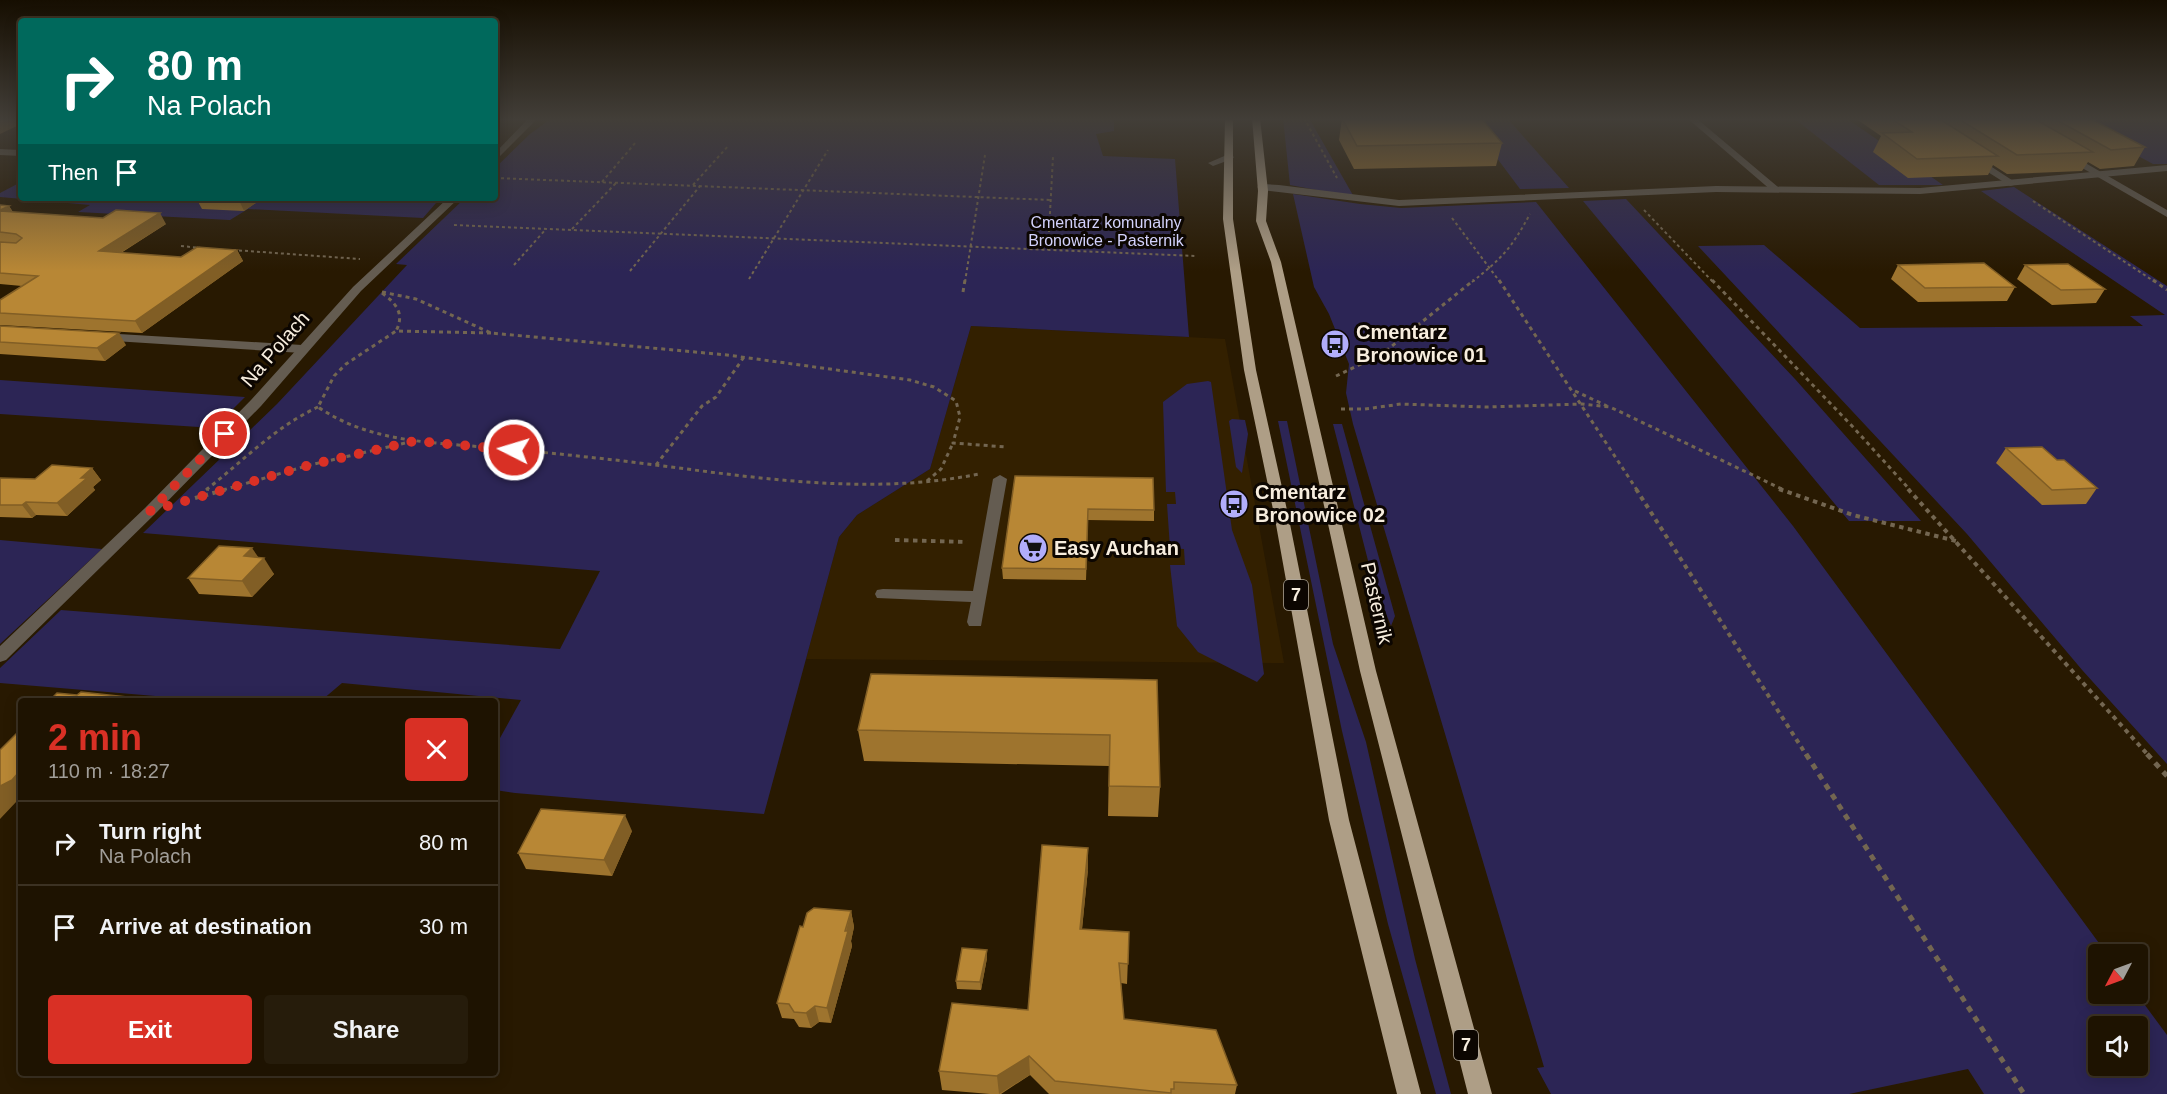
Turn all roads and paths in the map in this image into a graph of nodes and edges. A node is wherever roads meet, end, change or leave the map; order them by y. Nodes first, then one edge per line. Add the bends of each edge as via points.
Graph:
1 (613, 169) edge
2 (708, 169) edge
3 (816, 169) edge
4 (982, 169) edge
5 (1052, 169) edge
6 (1228, 169) edge
7 (1260, 169) edge
8 (1333, 169) edge
9 (1751, 169) edge
10 (1989, 169) edge
11 (2091, 169) edge
12 (2157, 169) edge
13 (2102, 175) junction
14 (498, 178) edge
15 (602, 182) junction
16 (615, 183) junction
17 (2011, 184) junction
18 (692, 186) junction
19 (700, 186) junction
20 (1262, 187) junction
21 (1775, 189) junction
22 (803, 190) junction
23 (1627, 192) junction
24 (977, 198) junction
25 (1534, 198) junction
26 (1344, 199) junction
27 (1051, 200) junction
28 (451, 201) edge
29 (1440, 202) junction
30 (2167, 214) edge
31 (427, 224) junction
32 (546, 229) junction
33 (571, 230) junction
34 (661, 234) junction
35 (774, 238) junction
36 (181, 246) dead end
37 (971, 247) junction
38 (204, 248) edge
39 (227, 250) edge
40 (1048, 250) junction
41 (1196, 256) dead end
42 (387, 261) junction
43 (514, 265) dead end
44 (1490, 267) junction
45 (630, 271) dead end
46 (748, 279) dead end
47 (2167, 290) edge
48 (963, 292) dead end
49 (396, 331) junction
50 (491, 333) junction
51 (93, 336) edge
52 (302, 349) junction
53 (744, 357) junction
54 (1336, 376) dead end
55 (1573, 390) junction
56 (1582, 404) junction
57 (318, 407) junction
58 (1610, 407) junction
59 (1341, 409) dead end
60 (415, 441) junction
61 (953, 443) junction
62 (1006, 447) dead end
63 (655, 466) junction
64 (982, 474) dead end
65 (999, 479) dead end
66 (922, 483) junction
67 (197, 498) junction
68 (150, 511) junction
69 (895, 540) dead end
70 (1957, 541) junction
71 (987, 543) junction
72 (883, 594) dead end
73 (979, 597) junction
74 (975, 622) dead end
75 (0, 656) edge
76 (2167, 776) edge
77 (1409, 1094) edge
78 (1480, 1094) edge
79 (2024, 1094) edge

1 - 15 path
2 - 18 path
3 - 22 path
4 - 24 path
5 - 27 path
6 - 77 main road, 7 via 1228,219 1250,370 1339,820
7 - 20 main road, Pasternik / 7
8 - 26 path
9 - 21 street
10 - 17 street
11 - 13 street
12 - 13 street
13 - 17 street
13 - 30 street
14 - 15 path
15 - 16 path
16 - 18 path
16 - 33 path
17 - 21 street via 1920,190
17 - 47 path
18 - 19 path
19 - 22 path
19 - 34 path
20 - 26 street
20 - 78 main road, Pasternik / 7 via 1260,221 1279,273 1368,671
21 - 23 street
22 - 24 path
22 - 35 path
23 - 25 street
23 - 70 path
24 - 27 path
24 - 37 path
25 - 29 street
25 - 44 path via 1515,242
26 - 29 street
27 - 40 path
28 - 31 street, Na Polach
29 - 44 path
31 - 32 path
31 - 42 street, Na Polach
32 - 33 path
32 - 43 path
33 - 34 path
34 - 35 path
34 - 45 path
35 - 37 path
35 - 46 path
36 - 38 path
37 - 40 path
37 - 48 path
39 - 42 path
40 - 41 path
42 - 52 street, Na Polach
44 - 54 path via 1382,354
44 - 55 path
49 - 50 path
49 - 50 path via 402,316 379,291 416,299
49 - 57 path via 346,364 334,376
50 - 53 path
51 - 52 street
52 - 68 street, Na Polach via 256,403
53 - 61 path via 884,375 934,387 956,401 959,408
53 - 63 path via 716,397 702,406
55 - 56 path
55 - 58 path
56 - 58 path
56 - 59 path via 1401,404
56 - 79 path
57 - 60 path via 347,424
57 - 67 path via 284,426
58 - 70 path via 1787,492 1853,515
60 - 63 path
60 - 67 path via 310,465
61 - 62 path
61 - 66 path via 940,469
63 - 66 path via 880,485
64 - 66 path
65 - 71 street
67 - 68 path
68 - 75 street, Na Polach
69 - 71 path
70 - 76 path
71 - 73 street
72 - 73 street
73 - 74 street

